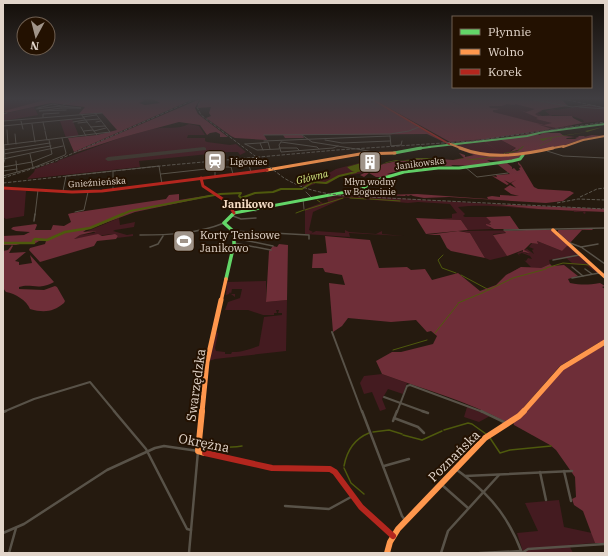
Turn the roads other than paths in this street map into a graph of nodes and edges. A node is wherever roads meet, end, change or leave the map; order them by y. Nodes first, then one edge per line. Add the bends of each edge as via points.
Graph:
1 (30, 123) edge
2 (22, 124) joint
3 (43, 124) edge
4 (88, 124) edge
5 (415, 124) edge
6 (605, 124) edge
7 (16, 125) joint
8 (104, 125) joint
9 (3, 126) edge
10 (81, 127) dead end
11 (91, 127) junction
12 (420, 127) junction
13 (6, 128) junction
14 (107, 128) junction
15 (23, 129) dead end
16 (93, 130) junction
17 (84, 131) junction
18 (15, 134) dead end
19 (97, 134) junction
20 (264, 135) dead end
21 (302, 135) junction
22 (390, 135) junction
23 (86, 136) junction
24 (605, 136) edge
25 (62, 138) junction
26 (307, 139) junction
27 (325, 139) junction
28 (48, 140) junction
29 (264, 141) dead end
30 (287, 141) junction
31 (390, 141) junction
32 (402, 141) dead end
33 (35, 142) junction
34 (281, 142) junction
35 (50, 143) junction
36 (260, 143) junction
37 (16, 144) junction
38 (3, 145) edge
39 (8, 145) junction
40 (34, 145) junction
41 (450, 145) junction
42 (64, 146) junction
43 (338, 146) junction
44 (51, 147) junction
45 (279, 148) junction
46 (270, 149) junction
47 (319, 149) junction
48 (4, 150) edge
49 (35, 150) junction
50 (263, 150) junction
51 (299, 150) junction
52 (549, 151) junction
53 (375, 153) junction
54 (394, 153) junction
55 (4, 154) edge
56 (30, 154) junction
57 (521, 155) junction
58 (38, 156) dead end
59 (215, 158) dead end
60 (605, 158) edge
61 (4, 159) edge
62 (247, 159) dead end
63 (37, 160) junction
64 (39, 160) junction
65 (368, 160) dead end
66 (16, 161) dead end
67 (32, 162) junction
68 (16, 164) junction
69 (41, 164) junction
70 (3, 166) edge
71 (33, 167) junction
72 (465, 167) junction
73 (17, 168) junction
74 (215, 168) junction
75 (3, 171) edge
76 (113, 171) junction
77 (17, 172) junction
78 (251, 172) junction
79 (508, 173) dead end
80 (161, 174) junction
81 (233, 174) junction
82 (3, 176) edge
83 (215, 177) junction
84 (201, 178) junction
85 (114, 180) junction
86 (70, 184) dead end
87 (162, 184) junction
88 (3, 188) edge
89 (38, 190) junction
90 (113, 190) junction
91 (62, 192) junction
92 (88, 192) junction
93 (306, 192) dead end
94 (311, 197) junction
95 (303, 199) junction
96 (245, 209) junction
97 (304, 209) dead end
98 (256, 211) dead end
99 (75, 212) dead end
100 (233, 214) junction
101 (256, 218) dead end
102 (34, 221) dead end
103 (225, 224) junction
104 (605, 228) edge
105 (504, 230) dead end
106 (553, 230) junction
107 (233, 231) junction
108 (140, 235) dead end
109 (163, 236) junction
110 (309, 239) dead end
111 (234, 241) junction
112 (569, 244) junction
113 (598, 244) dead end
114 (273, 246) dead end
115 (150, 247) dead end
116 (581, 247) junction
117 (271, 250) dead end
118 (580, 254) junction
119 (553, 260) dead end
120 (605, 264) edge
121 (572, 267) dead end
122 (585, 269) dead end
123 (602, 273) edge
124 (592, 274) junction
125 (584, 276) junction
126 (605, 277) edge
127 (572, 278) dead end
128 (332, 332) dead end
129 (605, 342) edge
130 (384, 397) dead end
131 (400, 403) junction
132 (3, 412) edge
133 (428, 413) dead end
134 (508, 424) junction
135 (424, 433) dead end
136 (198, 451) junction
137 (147, 452) junction
138 (409, 459) dead end
139 (384, 466) junction
140 (456, 468) junction
141 (572, 470) dead end
142 (564, 471) junction
143 (540, 472) junction
144 (499, 475) junction
145 (465, 476) junction
146 (441, 484) junction
147 (485, 491) junction
148 (352, 496) junction
149 (546, 500) dead end
150 (571, 501) dead end
151 (285, 506) dead end
152 (468, 508) junction
153 (405, 520) junction
154 (16, 528) junction
155 (191, 530) junction
156 (3, 533) edge
157 (392, 536) junction
158 (605, 544) edge
159 (522, 552) edge
160 (9, 553) edge
161 (189, 553) edge
162 (386, 553) edge
163 (441, 553) edge
164 (480, 553) edge

1 - 33 street
2 - 7 street
2 - 15 street
3 - 28 street
4 - 11 street
5 - 12 street
6 - 41 street, Gnieźnieńska
7 - 13 street
8 - 11 street
8 - 14 street
9 - 13 street
10 - 17 street
11 - 16 street
12 - 22 street
12 - 41 street
13 - 39 street
14 - 16 street
14 - 19 street via 110,132
16 - 17 street
16 - 19 street
17 - 23 street
18 - 37 street
19 - 23 street
20 - 21 street
21 - 22 street
21 - 26 street
22 - 27 street
22 - 31 street
23 - 25 street
24 - 52 street
25 - 28 street
25 - 42 street
26 - 27 street
26 - 30 street
26 - 43 street
27 - 31 street via 342,144
28 - 33 street
28 - 35 street
29 - 30 street
30 - 34 street
31 - 32 street via 391,146 402,145
33 - 37 street
33 - 40 street
34 - 45 street
34 - 47 street
35 - 40 street
35 - 44 street
36 - 46 street via 268,142
36 - 50 street
36 - 50 street via 245,144 256,150
37 - 39 street
38 - 39 street
38 - 48 street
40 - 48 street
40 - 49 street
41 - 54 street, Gnieźnieńska
41 - 57 street via 476,154
42 - 44 street
42 - 69 street via 65,155
43 - 47 street
43 - 53 street
44 - 49 street
44 - 64 street via 53,154
45 - 46 street
45 - 51 street
45 - 51 street via 280,152
46 - 50 street
47 - 51 street
48 - 55 street
49 - 55 street
49 - 56 street
52 - 57 street
52 - 60 street via 563,156
53 - 54 street, Gnieźnieńska
53 - 54 street, Gnieźnieńska
53 - 65 street via 376,157
53 - 78 street, Gnieźnieńska
55 - 61 street
56 - 61 street
56 - 67 street
57 - 72 street, Janikowska via 513,161
58 - 64 street
59 - 74 street
61 - 70 street
62 - 78 street
63 - 64 street
63 - 67 street
63 - 69 street
66 - 68 street
67 - 68 street
67 - 71 street
68 - 70 street
68 - 73 street
69 - 71 street
71 - 77 street
72 - 79 street via 477,177
72 - 94 street, Janikowska via 402,172 376,180 363,188
73 - 75 street
73 - 77 street
74 - 80 street
74 - 81 street via 231,167
74 - 83 street
76 - 80 street via 159,166
76 - 85 street
76 - 91 street via 66,176
77 - 82 street
78 - 81 street, Gnieźnieńska
80 - 87 street
81 - 83 street, Gnieźnieńska
83 - 84 street, Gnieźnieńska
84 - 87 street, Gnieźnieńska
84 - 100 street via 203,186 228,202
85 - 86 street
85 - 90 street
87 - 90 street, Gnieźnieńska
88 - 89 street, Gnieźnieńska
89 - 91 street, Gnieźnieńska
89 - 102 street
90 - 92 street, Gnieźnieńska
91 - 92 street, Gnieźnieńska
92 - 99 street via 84,209
93 - 94 street
94 - 95 street, Janikowska
95 - 96 street, Janikowska
95 - 97 street
96 - 98 street
96 - 100 street, Janikowska
100 - 101 street via 241,219
100 - 103 street
103 - 107 street
103 - 109 street
104 - 106 street
105 - 106 street
106 - 112 street
107 - 110 street via 308,235
107 - 111 street, Swarzędzka
108 - 109 street
109 - 115 street via 159,244
111 - 114 street
111 - 117 street
111 - 136 street, Swarzędzka via 207,362
112 - 116 street
112 - 118 street
113 - 116 street
116 - 120 street
118 - 119 street
118 - 123 street
121 - 125 street
122 - 124 street
123 - 124 street
123 - 126 street
124 - 125 street
125 - 127 street
128 - 139 street
129 - 134 street, Poznańska via 562,368 520,416
130 - 131 street
131 - 133 street
131 - 134 street via 410,385 491,415
131 - 135 street via 393,419 418,427
132 - 137 street via 34,399 90,382
134 - 140 street, Poznańska via 486,437
136 - 137 street, Okrężna via 164,446
136 - 148 street, Okrężna via 272,468 330,469
136 - 155 street, Swarzędzka
137 - 154 street, Okrężna via 107,470
137 - 155 street via 186,527
138 - 139 street
139 - 153 street
140 - 145 street
140 - 146 street, Poznańska
141 - 142 street
142 - 143 street
142 - 150 street
143 - 144 street
143 - 149 street
144 - 145 street
144 - 147 street
145 - 147 street
146 - 152 street
146 - 153 street, Poznańska
147 - 152 street
147 - 159 street via 509,522
148 - 151 street via 329,509
148 - 157 street, Okrężna
152 - 163 street via 448,531
153 - 157 street, Poznańska
154 - 156 street, Okrężna
154 - 160 street
155 - 161 street, Swarzędzka
157 - 162 street, Poznańska
158 - 159 street via 528,549
159 - 164 street

